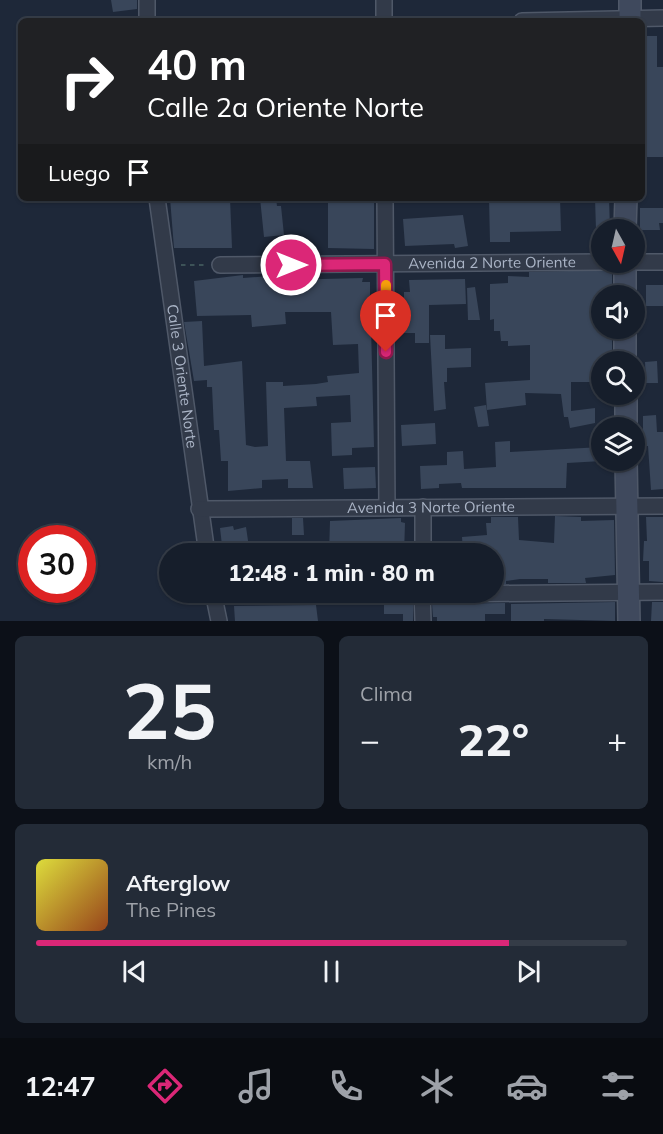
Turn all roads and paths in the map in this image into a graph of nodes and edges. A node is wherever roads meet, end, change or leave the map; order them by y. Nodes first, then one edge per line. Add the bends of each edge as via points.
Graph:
1 (147, 0) edge
2 (384, 0) edge
3 (630, 13) edge
4 (147, 18) edge
5 (384, 18) edge
6 (562, 18) edge
7 (663, 18) edge
8 (157, 201) edge
9 (385, 201) edge
10 (626, 201) edge
11 (625, 219) edge
12 (591, 262) edge
13 (645, 262) edge
14 (663, 262) edge
15 (385, 264) junction
16 (165, 265) junction
17 (220, 265) joint
18 (626, 471) edge
19 (627, 506) junction
20 (663, 506) edge
21 (387, 507) junction
22 (423, 507) junction
23 (199, 508) junction
24 (205, 543) edge
25 (423, 543) edge
26 (627, 592) junction
27 (663, 592) edge
28 (504, 593) edge
29 (215, 603) edge
30 (422, 603) edge
31 (219, 621) edge
32 (423, 621) edge
33 (629, 621) edge

1 - 4 street
2 - 5 street
3 - 6 street
3 - 7 street
8 - 16 street, Calle 3 Oriente Norte
9 - 15 street
10 - 11 street
12 - 15 street, Avenida 2 Norte Oriente
13 - 14 street
15 - 17 street, Avenida 2 Norte Oriente
15 - 21 street
16 - 17 path
16 - 23 street, Calle 3 Oriente Norte
18 - 19 street
19 - 20 street, Avenida 3 Norte Oriente
19 - 22 street, Avenida 3 Norte Oriente
19 - 26 street
21 - 22 street, Avenida 3 Norte Oriente
21 - 23 street, Avenida 3 Norte Oriente
22 - 25 street
23 - 24 street, Calle 3 Oriente Norte
26 - 27 street
26 - 28 street
26 - 33 street
29 - 31 street
30 - 32 street

